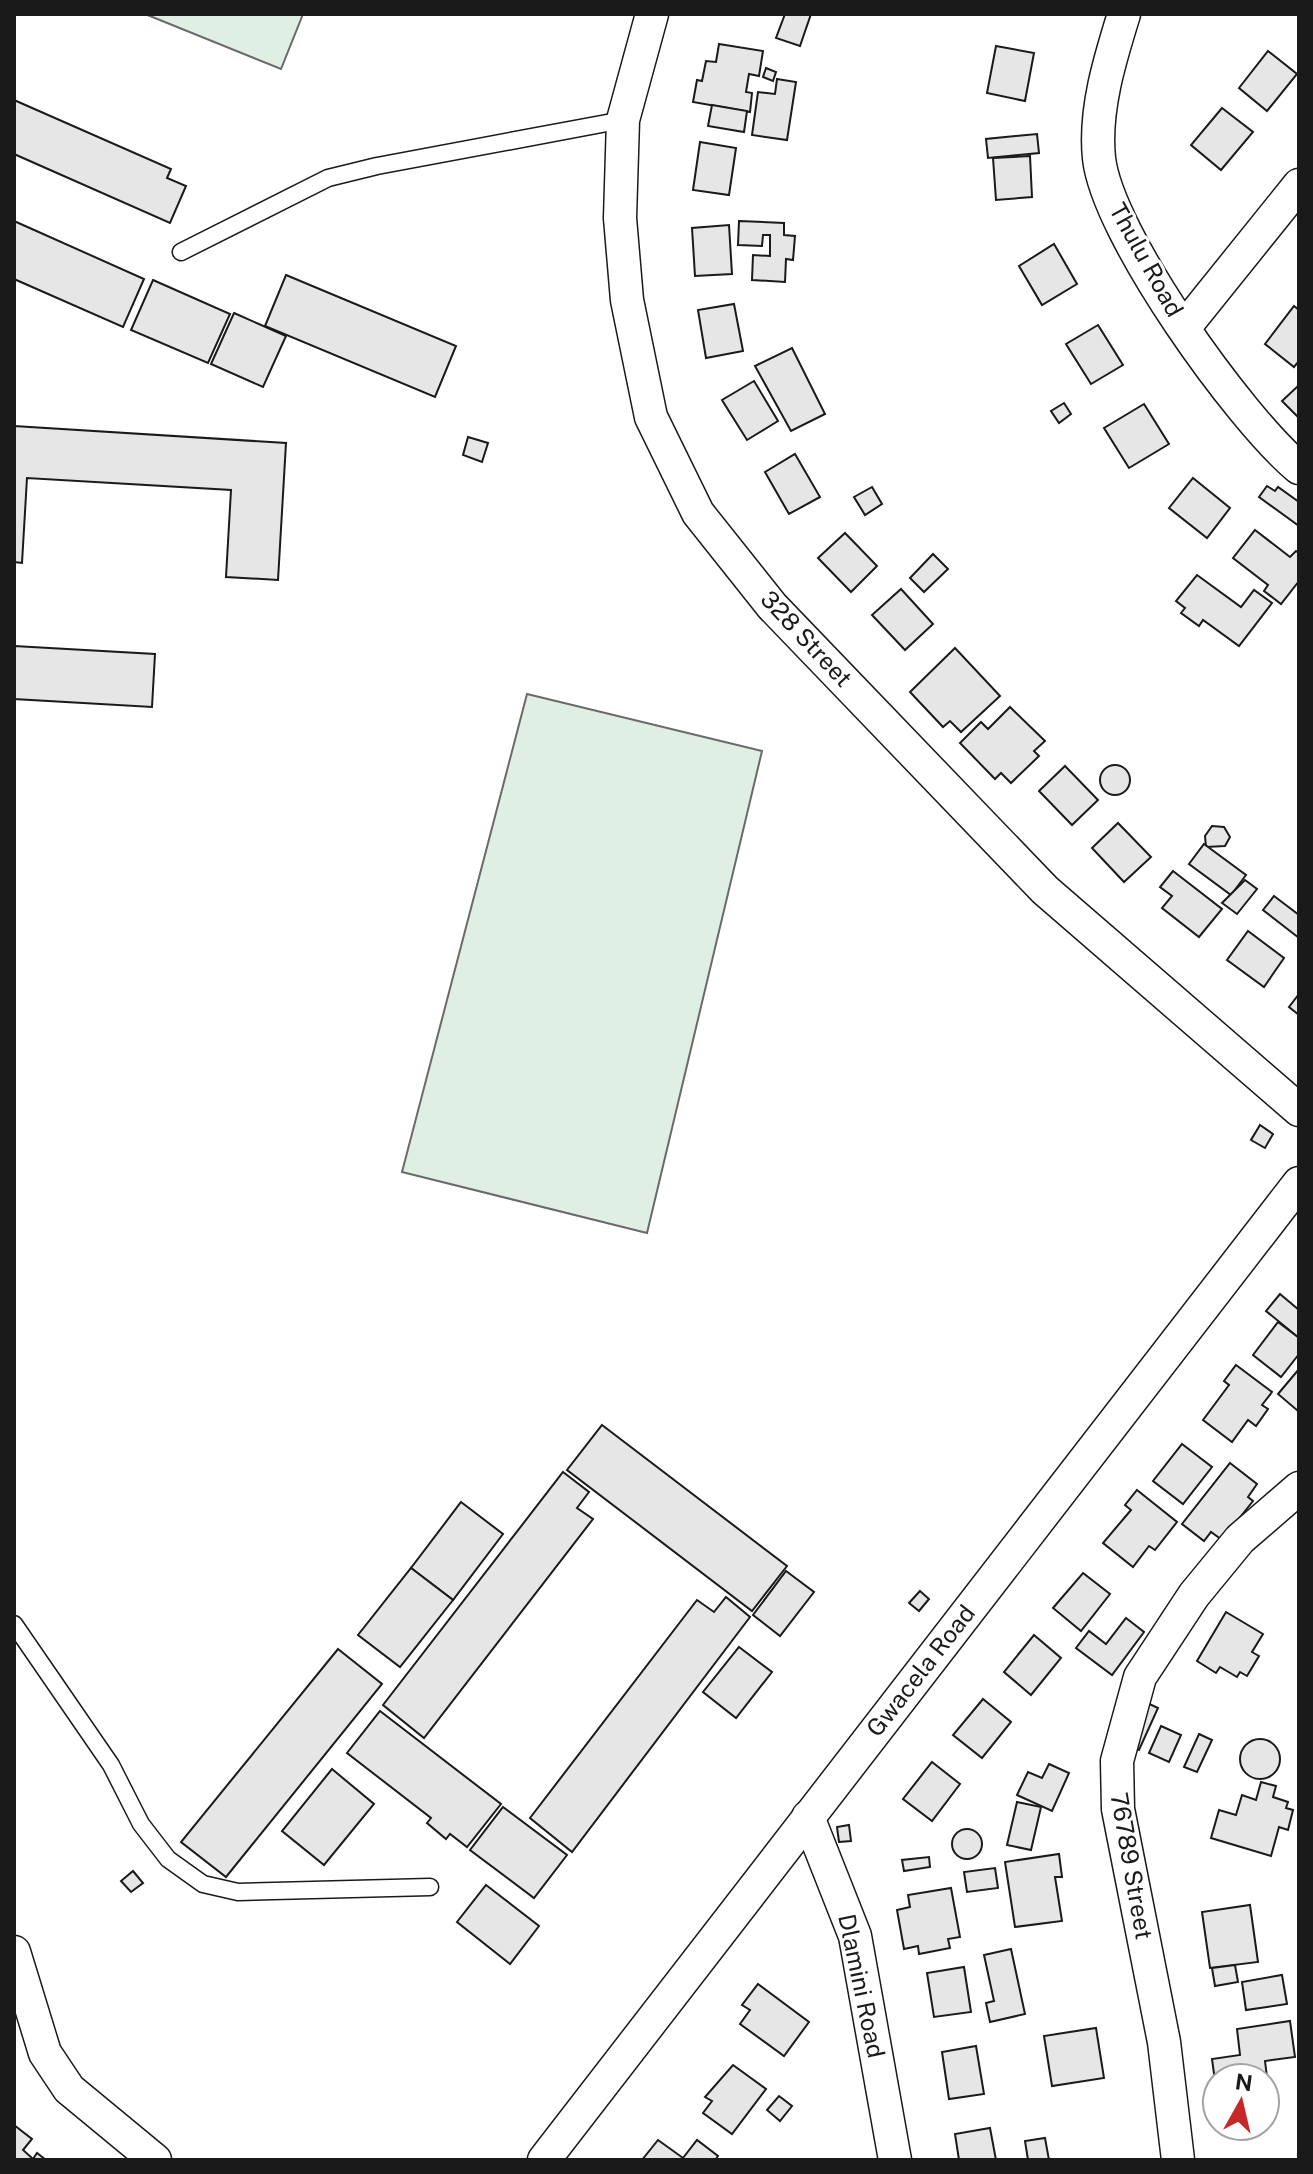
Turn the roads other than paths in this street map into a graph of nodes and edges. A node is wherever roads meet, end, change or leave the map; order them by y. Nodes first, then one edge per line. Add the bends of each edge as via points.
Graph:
1 (652, 14) edge
2 (1124, 14) edge
3 (623, 120) junction
4 (1299, 185) edge
5 (181, 252) dead end
6 (1184, 328) junction
7 (1299, 468) edge
8 (1299, 1110) edge
9 (1299, 1183) edge
10 (1299, 1488) edge
11 (14, 1624) edge
12 (808, 1817) junction
13 (430, 1887) dead end
14 (14, 1952) edge
15 (155, 2160) edge
16 (544, 2160) edge
17 (895, 2160) edge
18 (1178, 2160) edge

1 - 3 street, 328 Street
2 - 6 street, Thulu Road via 1100,107 1099,159 1112,205
3 - 5 lane via 328,178
3 - 8 street, 328 Street via 620,218 627,300 651,417 698,513 772,606 1045,890
4 - 6 street
6 - 7 street, Thulu Road via 1228,393
9 - 12 street, Gwacela Road
10 - 18 street, 76789 Street via 1240,1539 1194,1595 1140,1677 1117,1761 1118,1809 1164,2042
11 - 13 lane via 111,1765 141,1824 168,1859 203,1884 238,1892
12 - 16 street, Gwacela Road
12 - 17 street, Dlamini Road via 855,1936
14 - 15 street via 45,2053 69,2089

